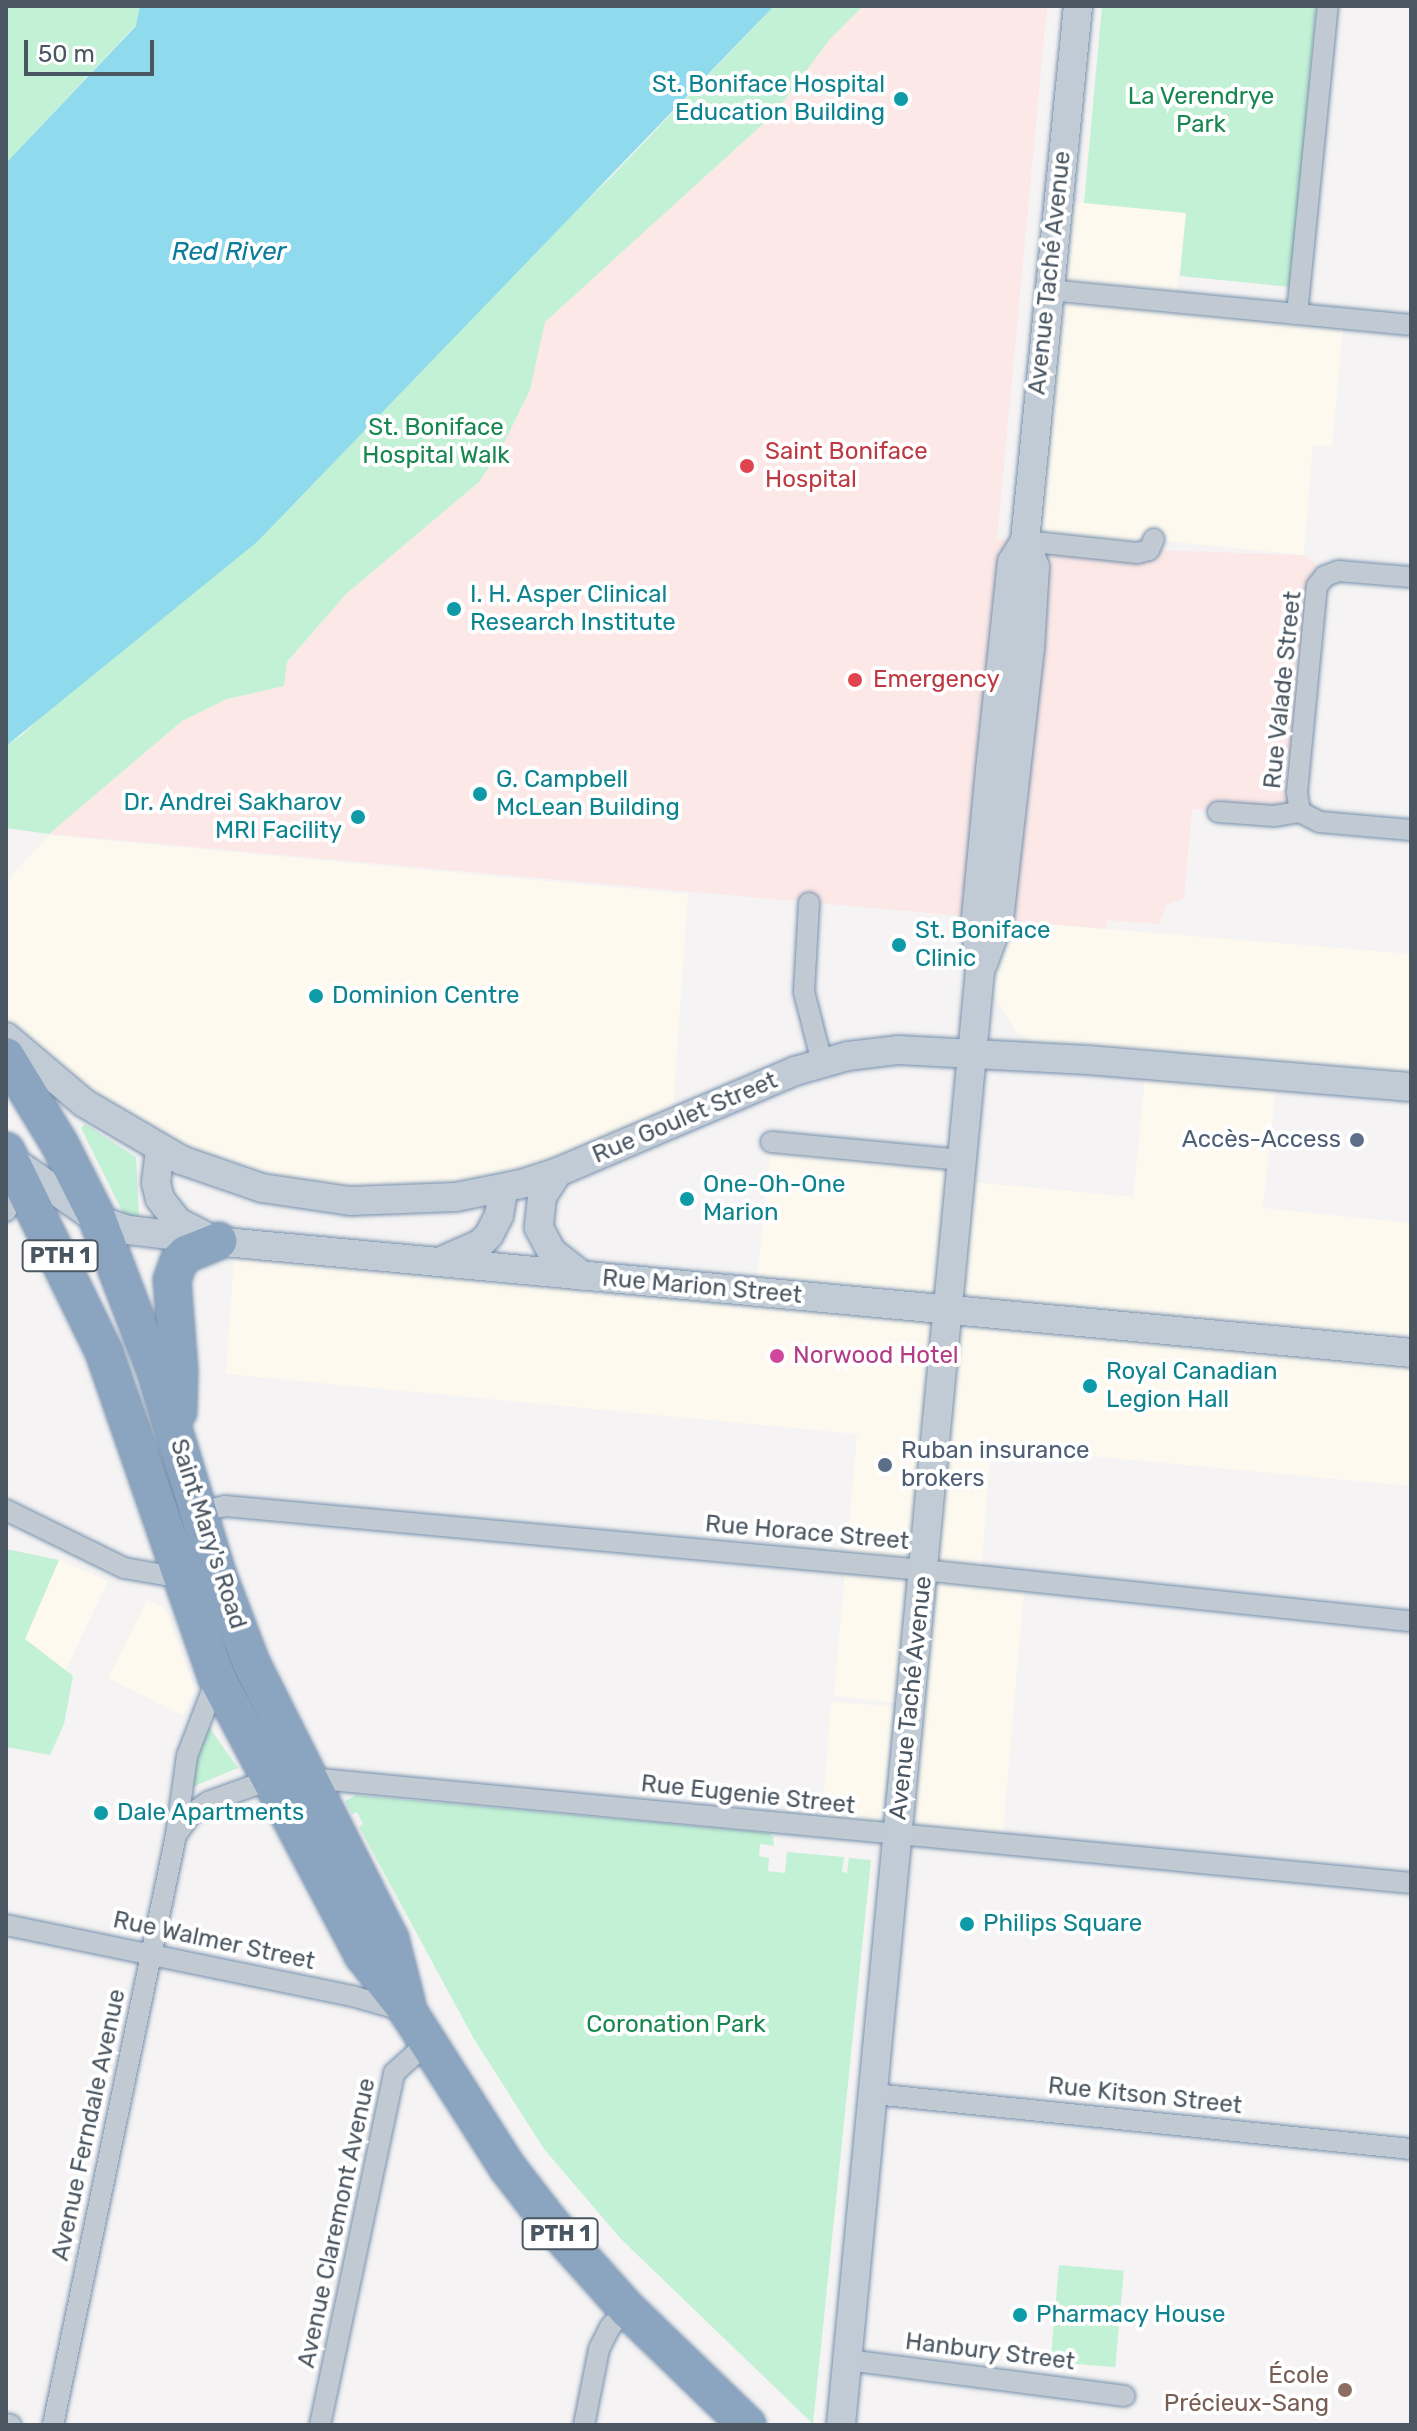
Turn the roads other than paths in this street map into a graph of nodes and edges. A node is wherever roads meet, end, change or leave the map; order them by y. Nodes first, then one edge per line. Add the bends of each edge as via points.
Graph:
1 (1078, 6) edge
2 (1328, 6) edge
3 (1048, 290) junction
4 (1297, 314) junction
5 (1411, 325) edge
6 (1154, 539) dead end
7 (1025, 541) junction
8 (1411, 577) edge
9 (1218, 812) dead end
10 (1300, 812) junction
11 (1411, 830) edge
12 (809, 903) dead end
13 (6, 1037) edge
14 (972, 1052) junction
15 (6, 1056) edge
16 (822, 1062) junction
17 (1411, 1087) edge
18 (771, 1142) dead end
19 (160, 1150) junction
20 (962, 1160) junction
21 (558, 1172) junction
22 (12, 1176) edge
23 (504, 1188) junction
24 (98, 1220) junction
25 (218, 1241) junction
26 (438, 1261) junction
27 (584, 1276) junction
28 (949, 1309) junction
29 (104, 1352) junction
30 (1411, 1353) edge
31 (155, 1369) junction
32 (177, 1441) junction
33 (6, 1510) edge
34 (199, 1512) junction
35 (923, 1570) junction
36 (218, 1576) junction
37 (180, 1580) junction
38 (1411, 1621) edge
39 (217, 1678) junction
40 (309, 1778) junction
41 (272, 1782) junction
42 (176, 1835) junction
43 (898, 1835) junction
44 (1411, 1883) edge
45 (6, 1925) edge
46 (151, 1955) junction
47 (418, 2028) junction
48 (874, 2094) junction
49 (1411, 2149) edge
50 (627, 2309) junction
51 (848, 2360) junction
52 (1125, 2396) dead end
53 (53, 2425) edge
54 (320, 2425) edge
55 (584, 2425) edge
56 (747, 2425) edge
57 (841, 2425) edge

1 - 3 main road, Avenue Taché Avenue
2 - 4 street
3 - 4 street
3 - 7 main road, Avenue Taché Avenue
4 - 5 street
6 - 7 street via 1149,550 1137,553
7 - 14 main road, Avenue Taché Avenue via 1012,562 999,920 980,972
8 - 10 street, Rue Valade Street via 1347,571 1325,576 1316,594 1297,792
9 - 10 street
10 - 11 street via 1320,822
12 - 16 street via 804,992
13 - 19 main road, Rue Goulet Street via 84,1103
14 - 16 main road, Rue Goulet Street via 898,1050
14 - 17 main road, Rue Goulet Street
14 - 20 main road, Avenue Taché Avenue
15 - 24 highway, Saint Mary's Road / PTH 1
16 - 21 main road, Rue Goulet Street
18 - 20 street
19 - 23 main road, Rue Goulet Street via 229,1179 323,1199 417,1201
19 - 25 main road via 156,1183 164,1207 178,1222
20 - 28 main road, Avenue Taché Avenue
21 - 23 main road, Rue Goulet Street
21 - 27 main road via 542,1197 539,1228 552,1252
22 - 24 main road, Rue Marion Street
22 - 29 highway, Saint Mary's Road / PTH 1
23 - 26 main road via 489,1235 465,1252
24 - 25 main road, Rue Marion Street via 129,1230
24 - 31 highway, Saint Mary's Road / PTH 1
25 - 26 main road, Rue Marion Street
25 - 32 highway via 186,1254 172,1280 179,1370
26 - 27 main road, Rue Marion Street
27 - 28 main road, Rue Marion Street
28 - 30 main road, Rue Marion Street
28 - 35 main road, Avenue Taché Avenue
29 - 31 highway
29 - 37 highway, Saint Mary's Road / PTH 1
31 - 32 highway, Saint Mary's Road / PTH 1
32 - 34 highway, Saint Mary's Road / PTH 1
33 - 37 street via 124,1568
34 - 35 street, Rue Horace Street via 225,1506
34 - 36 highway, Saint Mary's Road / PTH 1
35 - 38 street, Rue Horace Street
35 - 43 main road, Avenue Taché Avenue
36 - 37 street
36 - 40 highway, Saint Mary's Road / PTH 1 via 251,1663
37 - 39 highway, Saint Mary's Road / PTH 1
39 - 41 highway, Saint Mary's Road / PTH 1
39 - 42 street, Avenue Ferndale Avenue via 187,1756
40 - 41 street, Rue Eugenie Street
40 - 43 street, Rue Eugenie Street
40 - 47 highway, Saint Mary's Road / PTH 1 via 390,1939
41 - 42 street via 208,1802
41 - 47 highway, Saint Mary's Road / PTH 1 via 363,1955
42 - 46 street, Avenue Ferndale Avenue
43 - 44 street, Rue Eugenie Street
43 - 48 main road, Avenue Taché Avenue
45 - 46 street, Rue Walmer Street
46 - 47 street, Rue Walmer Street via 352,1996
46 - 53 street, Avenue Ferndale Avenue
47 - 50 highway, Saint Mary's Road / PTH 1 via 507,2167
47 - 54 street, Avenue Claremont Avenue via 394,2073
48 - 49 street, Rue Kitson Street
48 - 51 main road, Avenue Taché Avenue
50 - 55 street via 599,2349
50 - 56 highway, Saint Mary's Road / PTH 1
51 - 52 street, Hanbury Street
51 - 57 main road, Avenue Taché Avenue

